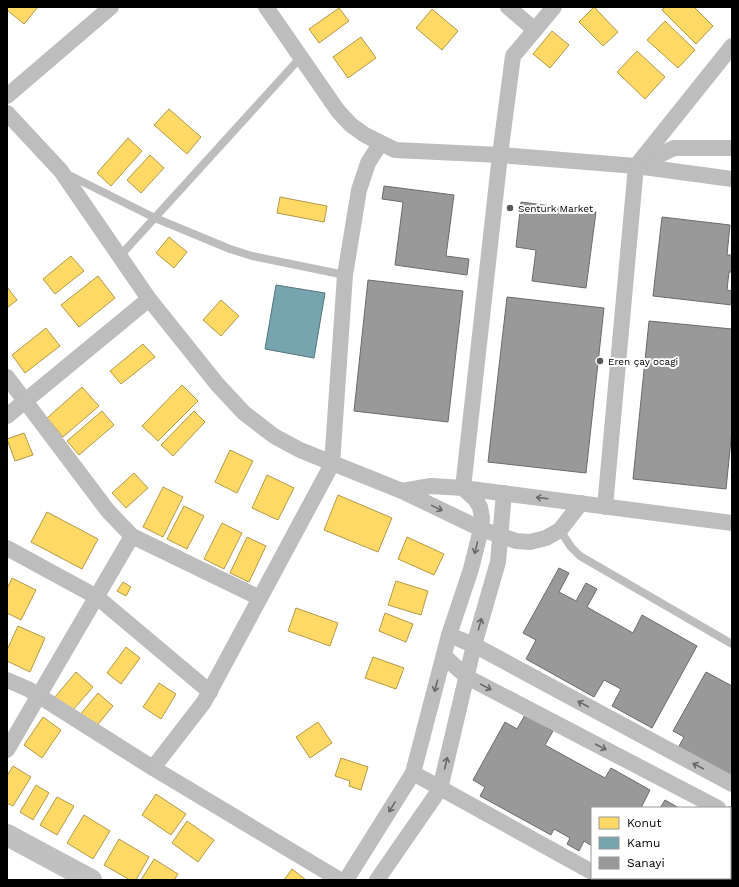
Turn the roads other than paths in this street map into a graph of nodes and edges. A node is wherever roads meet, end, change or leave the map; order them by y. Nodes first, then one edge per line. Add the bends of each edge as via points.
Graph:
1 (266, 7) edge
2 (508, 7) edge
3 (554, 7) edge
4 (100, 10) edge
5 (535, 30) junction
6 (732, 46) edge
7 (301, 57) junction
8 (7, 96) edge
9 (7, 113) edge
10 (380, 144) junction
11 (732, 148) edge
12 (500, 155) junction
13 (636, 166) junction
14 (61, 171) junction
15 (732, 179) edge
16 (155, 218) junction
17 (120, 256) junction
18 (345, 275) junction
19 (149, 299) junction
20 (7, 377) edge
21 (25, 401) junction
22 (7, 416) edge
23 (332, 464) junction
24 (463, 488) junction
25 (402, 490) junction
26 (504, 493) junction
27 (581, 504) junction
28 (605, 506) junction
29 (732, 523) edge
30 (481, 529) junction
31 (560, 530) junction
32 (132, 536) junction
33 (501, 536) junction
34 (7, 548) edge
35 (97, 597) junction
36 (260, 598) junction
37 (449, 635) junction
38 (732, 644) edge
39 (474, 645) junction
40 (444, 656) junction
41 (467, 677) junction
42 (7, 680) edge
43 (210, 692) junction
44 (38, 696) junction
45 (7, 750) edge
46 (153, 768) junction
47 (413, 773) junction
48 (732, 784) edge
49 (440, 789) junction
50 (716, 807) edge
51 (7, 835) edge
52 (591, 871) edge
53 (63, 873) edge
54 (91, 880) edge
55 (340, 880) edge
56 (346, 880) edge
57 (377, 880) edge

1 - 7 street
2 - 5 street
3 - 5 street
4 - 8 street
5 - 12 street via 513,56
6 - 13 street
7 - 10 street via 338,111 351,125
7 - 16 lane
9 - 14 street
10 - 12 street via 395,150
10 - 18 street via 368,163 359,190
11 - 13 street via 674,148
12 - 13 street
12 - 24 street
13 - 15 street
13 - 28 street
14 - 16 lane
14 - 17 street
16 - 17 lane
16 - 18 lane via 252,256
17 - 19 street
18 - 23 street
19 - 21 street
19 - 23 street via 217,384 244,412 274,436
20 - 21 street
21 - 22 street
21 - 32 street via 108,511
23 - 25 street
23 - 36 street
24 - 25 street via 430,486
24 - 26 street
24 - 30 street via 475,499 480,508
25 -> 30 street
27 -> 26 street
26 - 33 street
27 - 28 street
27 - 31 street
28 - 29 street
30 - 33 street
30 -> 37 street
31 - 33 street via 546,538 530,542
31 - 38 lane via 580,556
32 - 35 street
32 - 36 street
39 -> 33 street via 498,562
34 - 35 street
35 - 43 street
35 - 44 street
36 - 43 street
37 - 39 street
37 - 40 street
39 - 41 street
48 -> 39 street
40 - 41 street
40 -> 47 street
49 -> 41 street
41 -> 50 street
42 - 44 street
43 - 46 street
44 - 45 street
44 - 46 street
46 - 55 street
47 - 49 street
47 -> 56 street
49 - 52 street
49 - 57 street
51 - 53 main road
53 - 54 main road

